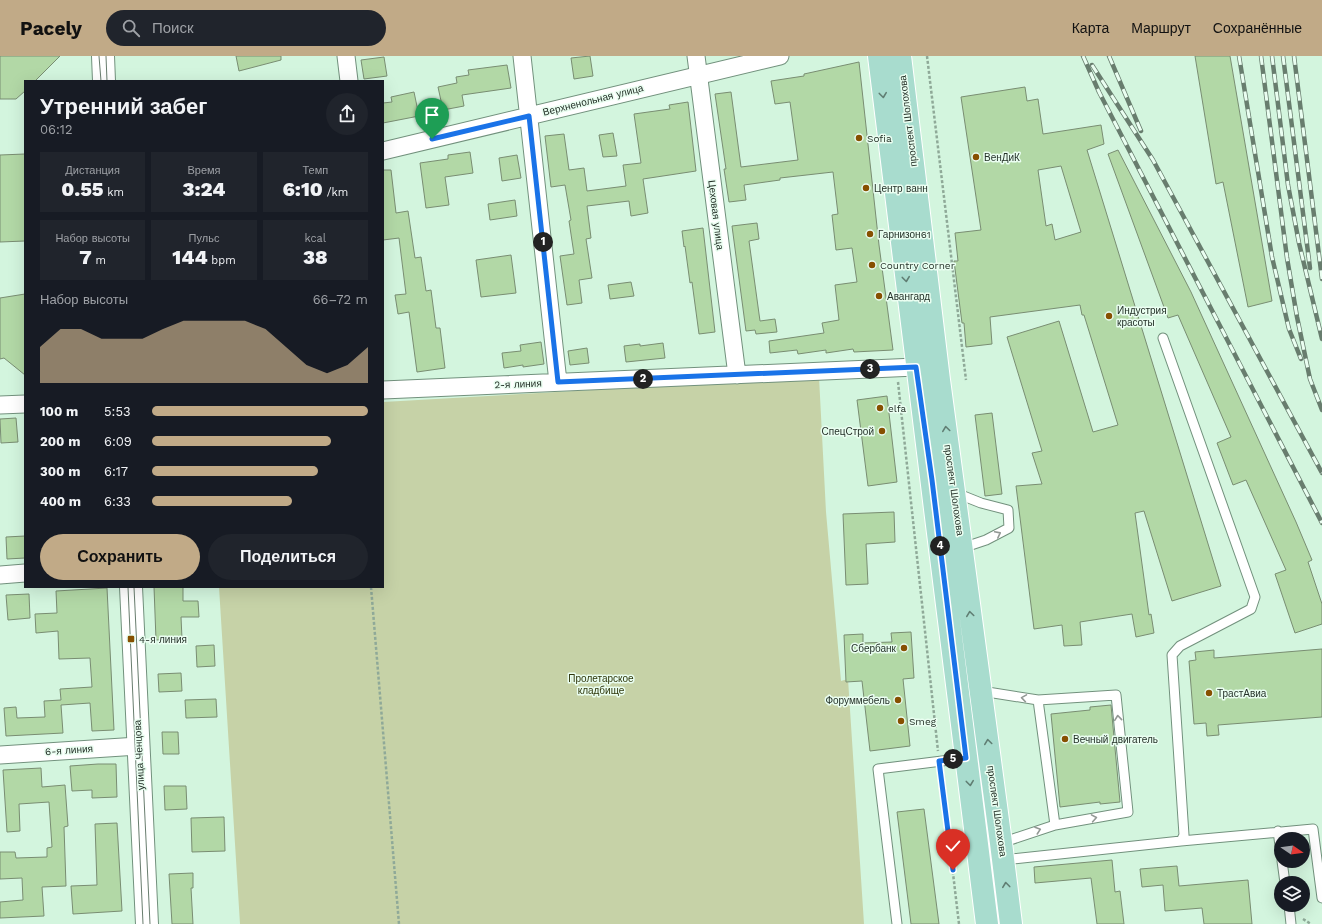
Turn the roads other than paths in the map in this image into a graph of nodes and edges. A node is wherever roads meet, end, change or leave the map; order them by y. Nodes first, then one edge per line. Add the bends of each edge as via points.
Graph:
1 (103, 56) edge
2 (346, 56) edge
3 (522, 56) edge
4 (696, 56) edge
5 (780, 56) edge
6 (879, 56) edge
7 (900, 56) edge
8 (698, 75) junction
9 (104, 80) edge
10 (349, 80) edge
11 (529, 116) junction
12 (384, 151) edge
13 (1164, 338) dead end
14 (916, 367) junction
15 (737, 375) junction
16 (558, 382) junction
17 (384, 385) edge
18 (24, 404) edge
19 (0, 405) edge
20 (954, 493) junction
21 (962, 548) junction
22 (24, 573) edge
23 (0, 575) edge
24 (131, 588) edge
25 (981, 691) junction
26 (1038, 700) junction
27 (138, 746) junction
28 (0, 754) edge
29 (966, 758) junction
30 (1055, 824) junction
31 (1278, 831) joint
32 (1181, 841) junction
33 (1002, 852) junction
34 (1322, 898) edge
35 (1289, 912) edge
36 (146, 924) edge
37 (898, 924) edge
38 (987, 924) edge
39 (1011, 924) edge
40 (1291, 924) edge

1 - 9 street
2 - 10 street
3 - 11 street
4 - 8 street, Цеховая улица
5 - 8 street, Верхненольная улица
6 -> 14 main road, проспект Шолохова
20 -> 7 main road, проспект Шолохова
8 - 11 street, Верхненольная улица
8 - 15 street, Цеховая улица
11 - 12 street, Верхненольная улица
11 - 16 street
13 - 32 lane via 1255,597 1251,609 1180,646 1172,655 1184,836
14 - 15 street, 2-я линия
14 - 29 main road, проспект Шолохова
15 - 16 street, 2-я линия
16 - 17 street, 2-я линия
18 - 19 street
20 - 21 main road, проспект Шолохова
21 -> 20 lane via 986,540 1009,528 1008,510
25 -> 21 main road, проспект Шолохова
22 - 23 street
24 - 27 street, улица Ченцова
26 -> 25 lane
33 -> 25 main road, проспект Шолохова
26 - 30 lane
30 -> 26 lane via 1128,812 1116,695
27 - 28 street, 6-я линия
27 - 36 street, улица Ченцова
29 - 37 lane via 878,769
29 -> 38 main road, проспект Шолохова
33 -> 30 lane
31 - 32 lane
31 - 34 lane via 1313,829
32 - 33 lane
39 -> 33 main road, проспект Шолохова
35 - 40 lane

